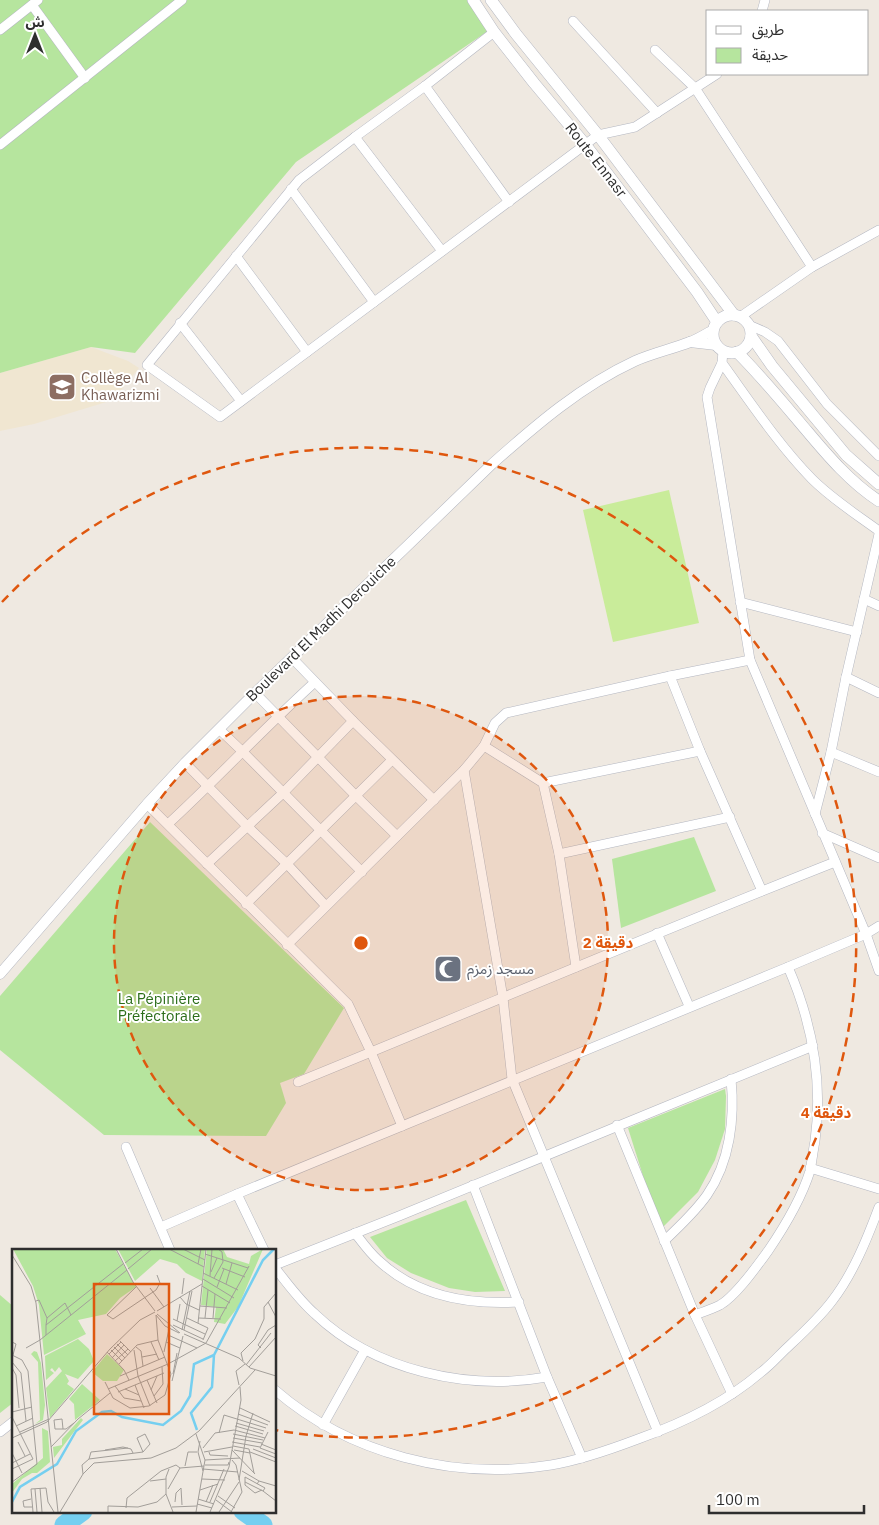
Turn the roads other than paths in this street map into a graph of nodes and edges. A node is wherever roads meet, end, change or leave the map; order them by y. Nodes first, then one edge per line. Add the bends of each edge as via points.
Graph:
1 (182, 0) edge
2 (473, 0) edge
3 (491, 0) edge
4 (35, 3) edge
5 (572, 21) dead end
6 (0, 30) edge
7 (494, 32) junction
8 (655, 50) dead end
9 (715, 75) edge
10 (85, 78) junction
11 (425, 86) junction
12 (695, 88) junction
13 (656, 112) junction
14 (598, 135) junction
15 (355, 136) junction
16 (585, 144) junction
17 (0, 146) edge
18 (291, 189) junction
19 (508, 202) junction
20 (879, 230) edge
21 (442, 252) junction
22 (236, 256) junction
23 (812, 268) junction
24 (374, 302) junction
25 (180, 323) junction
26 (744, 324) junction
27 (715, 326) junction
28 (690, 342) junction
29 (720, 348) junction
30 (308, 352) junction
31 (737, 352) junction
32 (722, 363) junction
33 (241, 401) junction
34 (877, 451) edge
35 (879, 484) edge
36 (879, 501) edge
37 (879, 533) edge
38 (864, 599) junction
39 (740, 602) junction
40 (879, 606) edge
41 (857, 632) junction
42 (292, 658) junction
43 (750, 660) junction
44 (670, 676) junction
45 (846, 677) junction
46 (315, 682) junction
47 (255, 693) junction
48 (879, 693) edge
49 (278, 716) junction
50 (353, 721) junction
51 (219, 729) junction
52 (484, 746) junction
53 (700, 750) junction
54 (244, 752) junction
55 (831, 752) junction
56 (318, 758) junction
57 (392, 760) junction
58 (185, 763) junction
59 (464, 770) junction
60 (879, 772) edge
61 (543, 783) junction
62 (209, 786) junction
63 (283, 793) junction
64 (356, 796) junction
65 (434, 800) junction
66 (147, 804) junction
67 (814, 814) junction
68 (730, 817) junction
69 (168, 824) junction
70 (248, 826) junction
71 (322, 830) junction
72 (822, 833) junction
73 (398, 836) junction
74 (559, 854) junction
75 (879, 858) edge
76 (835, 862) junction
77 (207, 864) junction
78 (287, 864) junction
79 (362, 872) junction
80 (762, 891) junction
81 (246, 904) junction
82 (326, 906) junction
83 (879, 926) edge
84 (657, 933) junction
85 (866, 934) junction
86 (287, 945) junction
87 (576, 967) junction
88 (788, 967) junction
89 (879, 971) edge
90 (0, 974) edge
91 (502, 998) junction
92 (689, 1006) junction
93 (813, 1046) junction
94 (371, 1052) junction
95 (512, 1080) junction
96 (732, 1080) junction
97 (298, 1082) dead end
98 (617, 1125) junction
99 (402, 1126) junction
100 (126, 1147) dead end
101 (544, 1157) junction
102 (810, 1168) junction
103 (473, 1186) junction
104 (879, 1189) edge
105 (237, 1194) junction
106 (879, 1207) edge
107 (161, 1227) junction
108 (355, 1234) junction
109 (664, 1241) junction
110 (170, 1249) edge
111 (264, 1249) edge
112 (276, 1266) edge
113 (276, 1267) edge
114 (519, 1302) junction
115 (696, 1315) junction
116 (365, 1350) junction
117 (547, 1377) junction
118 (276, 1391) edge
119 (732, 1394) junction
120 (12, 1423) edge
121 (323, 1425) junction
122 (0, 1432) edge
123 (658, 1432) junction
124 (582, 1458) junction

1 - 10 street
2 - 7 main road, Route Ennasr
3 - 14 main road, Route Ennasr
4 - 6 street
4 - 10 street
5 - 13 street
7 - 11 street
7 - 16 main road, Route Ennasr
8 - 12 street
9 - 12 street
10 - 17 street
11 - 15 street
11 - 19 street
12 - 13 street
12 - 23 street
13 - 14 street via 635,127
14 - 16 street
14 - 26 main road, Route Ennasr
15 - 18 street
15 - 21 street
16 - 19 street
16 - 27 main road, Route Ennasr via 697,292
18 - 22 street
18 - 24 street
19 - 21 street
20 - 23 street
21 - 24 street
22 - 25 street
22 - 30 street
23 - 26 street
24 - 30 street
25 - 33 street
25 - 33 street via 147,365 220,417
26 - 27 main road via 725,316
26 - 31 main road via 745,348
26 - 34 street via 778,341 828,404
26 - 35 main road, Route Ennasr via 772,366 846,455
27 - 28 street, Boulevard El Madhi Derouiche
27 - 29 main road via 713,336
28 - 29 street
28 - 42 street, Boulevard El Madhi Derouiche via 650,355 613,373 582,391 532,429
29 - 31 main road via 730,353
29 - 32 street
30 - 33 street
31 - 36 main road via 836,465
32 - 37 street via 770,431 812,479
32 - 39 street via 707,397
37 - 38 street
38 - 40 street
38 - 41 street
39 - 41 street
39 - 43 street
41 - 45 street
42 - 46 street
42 - 47 street, Boulevard El Madhi Derouiche
43 - 44 street
43 - 67 street
44 - 52 street via 506,713 496,723
44 - 53 street
45 - 48 street
45 - 55 street
46 - 49 street
46 - 50 street
47 - 49 street
47 - 51 street, Boulevard El Madhi Derouiche
49 - 54 street
49 - 56 street
50 - 56 street
50 - 57 street
51 - 54 street
51 - 58 street, Boulevard El Madhi Derouiche
52 - 59 street
52 - 61 street
53 - 61 street
53 - 68 street
54 - 62 street
54 - 63 street
55 - 60 street
55 - 67 street
56 - 63 street
56 - 64 street
57 - 64 street
57 - 65 street
58 - 62 street
58 - 66 street, Boulevard El Madhi Derouiche
59 - 65 street
59 - 91 street
61 - 74 street
62 - 69 street
62 - 70 street
63 - 70 street
63 - 71 street
64 - 71 street
64 - 73 street
65 - 73 street
66 - 69 street
66 - 90 street, Boulevard El Madhi Derouiche
67 - 72 street
68 - 74 street
68 - 80 street
69 - 77 street
70 - 77 street
70 - 78 street
71 - 78 street
71 - 79 street
72 - 75 street
72 - 76 street
73 - 79 street
74 - 87 street
76 - 80 street
76 - 85 street
77 - 81 street
78 - 81 street
78 - 82 street
79 - 82 street
80 - 84 street
81 - 86 street
82 - 86 street
83 - 85 street
84 - 87 street
84 - 92 street
85 - 88 street
85 - 89 street
86 - 94 street via 348,1004
87 - 91 street
88 - 92 street
88 - 93 street
91 - 94 street
91 - 95 street
92 - 95 street
93 - 96 street
93 - 102 street via 819,1101
94 - 97 street
94 - 99 street
95 - 99 street
95 - 101 street
96 - 98 street
96 - 109 street via 732,1123 721,1167 708,1194
98 - 101 street
98 - 109 street
99 - 105 street
100 - 107 street
101 - 103 street
101 - 123 street
102 - 104 street
102 - 115 street via 787,1223 753,1270 721,1304
103 - 108 street
103 - 114 street
105 - 107 street
105 - 111 street
106 - 119 street via 861,1250 834,1300 760,1374
107 - 110 street
108 - 112 street
108 - 114 street via 388,1268 433,1293 484,1302
109 - 115 street
113 - 116 street via 316,1316
114 - 117 street
115 - 119 street
116 - 117 street via 408,1367 462,1379 503,1382
116 - 121 street
117 - 124 street
118 - 121 street
119 - 123 street
120 - 122 street
121 - 124 street via 395,1456 460,1468 532,1468
123 - 124 street

